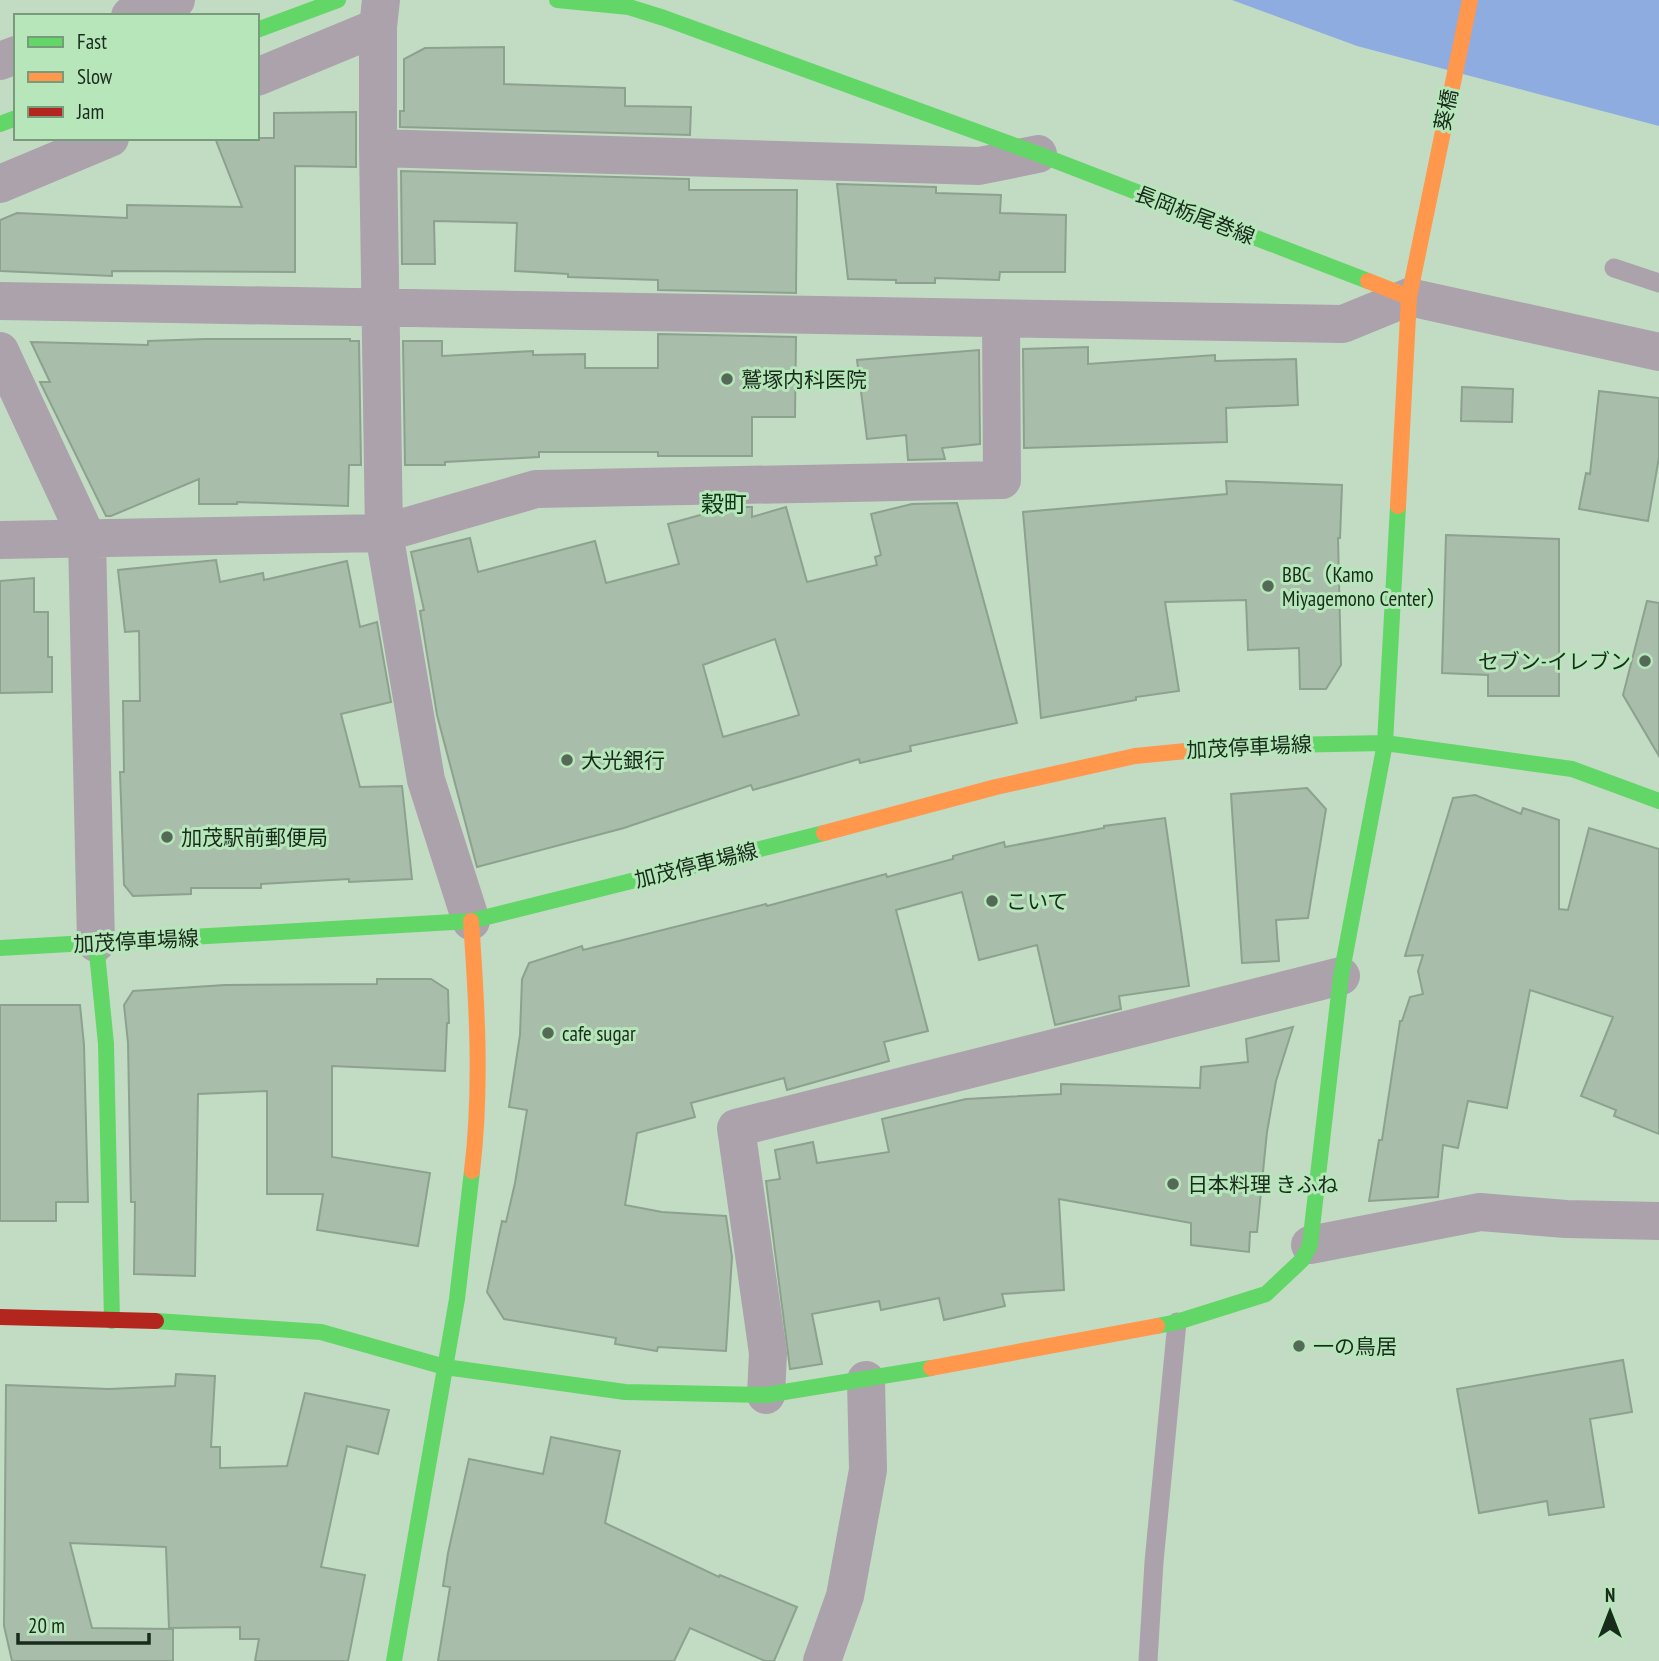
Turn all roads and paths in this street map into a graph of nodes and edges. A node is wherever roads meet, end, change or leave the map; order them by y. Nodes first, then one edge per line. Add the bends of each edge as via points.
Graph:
1 (176, 0) edge
2 (338, 0) edge
3 (557, 0) edge
4 (1469, 0) edge
5 (136, 14) edge
6 (379, 14) edge
7 (259, 29) edge
8 (259, 76) edge
9 (105, 140) edge
10 (377, 148) junction
11 (1038, 154) junction
12 (0, 184) edge
13 (1614, 268) dead end
14 (1659, 283) edge
15 (1409, 297) junction
16 (0, 301) edge
17 (380, 307) junction
18 (1001, 320) junction
19 (0, 351) edge
20 (1659, 352) edge
21 (384, 533) junction
22 (87, 538) junction
23 (0, 540) edge
24 (1385, 743) junction
25 (1659, 801) edge
26 (471, 921) junction
27 (96, 943) junction
28 (0, 948) edge
29 (1341, 976) junction
30 (1658, 1224) edge
31 (1310, 1245) junction
32 (0, 1317) edge
33 (112, 1321) junction
34 (1177, 1322) junction
35 (445, 1367) junction
36 (866, 1381) junction
37 (766, 1395) junction
38 (394, 1661) edge
39 (822, 1661) edge
40 (1148, 1661) edge

1 - 5 street
2 - 7 street
3 - 11 street, 長岡栃尾巻線 via 629,7
4 - 15 street, 葵橋
6 - 8 street
6 - 10 street
9 - 12 street
10 - 11 street via 979,166
10 - 17 street
11 - 15 street, 長岡栃尾巻線
13 - 14 lane
15 - 18 street via 1343,324
15 - 20 street
15 - 24 street
16 - 17 street
17 - 18 street
17 - 21 street
18 - 21 street via 1002,480 536,489
19 - 22 street
21 - 22 street
21 - 26 street via 426,780
22 - 23 street
22 - 27 street
24 - 25 street, 加茂停車場線 via 1572,769
24 - 26 street, 加茂停車場線 via 1219,746 1135,756
24 - 29 street
26 - 27 street, 加茂停車場線
26 - 35 street via 478,1122
27 - 28 street, 加茂停車場線
27 - 33 street via 106,1044
29 - 31 street
29 - 37 street via 736,1128 768,1353
30 - 31 street via 1480,1212
31 - 34 street via 1266,1294
32 - 33 street
33 - 35 street via 321,1332
34 - 36 street
34 - 40 lane
35 - 37 street via 625,1392
35 - 38 street
36 - 37 street
36 - 39 street via 868,1470 845,1596

